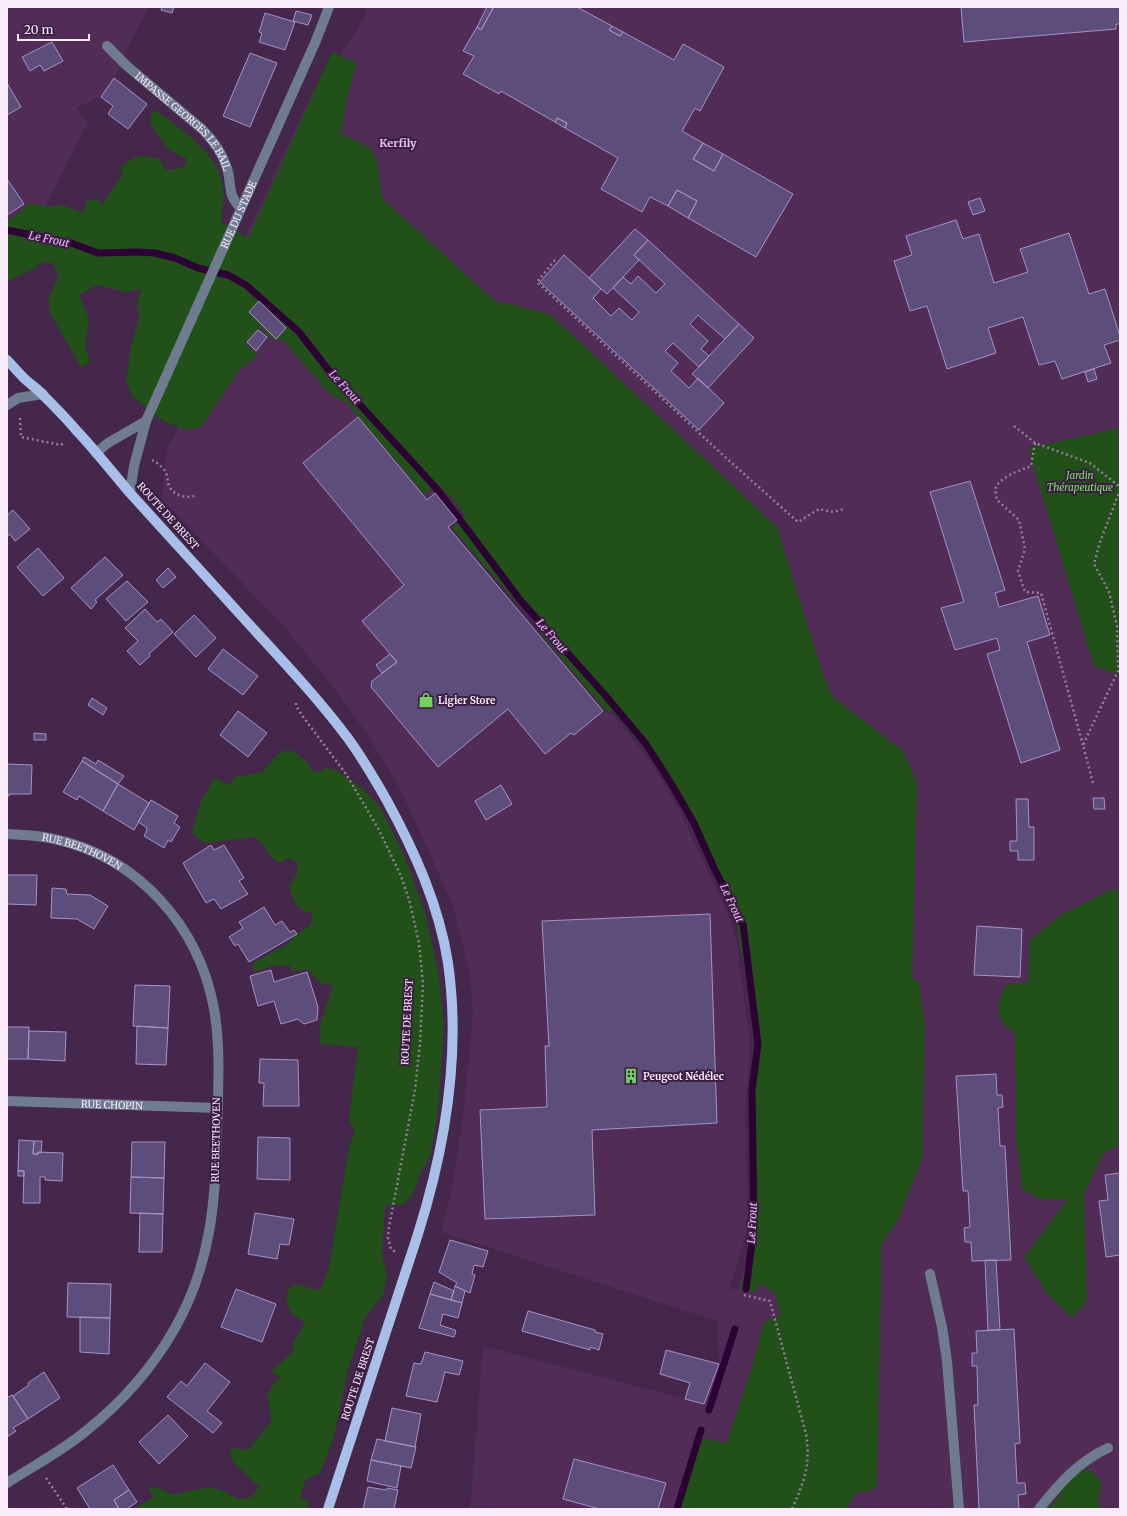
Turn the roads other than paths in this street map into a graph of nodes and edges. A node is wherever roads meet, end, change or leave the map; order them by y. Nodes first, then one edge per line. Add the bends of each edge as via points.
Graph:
1 (329, 7) edge
2 (107, 46) dead end
3 (241, 208) junction
4 (7, 360) edge
5 (43, 394) junction
6 (7, 405) edge
7 (146, 421) junction
8 (96, 453) junction
9 (130, 492) junction
10 (7, 834) edge
11 (7, 1101) edge
12 (218, 1108) junction
13 (930, 1274) dead end
14 (1108, 1448) dead end
15 (7, 1483) edge
16 (328, 1509) edge
17 (959, 1509) edge
18 (1039, 1509) edge

1 - 3 street, RUE DU STADE
2 - 3 street, IMPASSE GEORGES LE BAIL via 211,138 226,166 232,198
3 - 7 street, RUE DU STADE
4 - 5 main road, ROUTE DE BREST
5 - 6 street via 18,398
5 - 8 main road, ROUTE DE BREST
7 - 8 street
7 - 9 street, RUE DU STADE
8 - 9 main road, ROUTE DE BREST
9 - 16 main road, ROUTE DE BREST via 309,690 350,740 414,853 438,918 447,959 451,999 451,1048 446,1114 436,1172 411,1257
10 - 12 street, RUE BEETHOVEN via 54,839 89,850 143,881 172,913 191,944 209,986 217,1027
11 - 12 street, RUE CHOPIN
12 - 15 street, RUE BEETHOVEN via 216,1180 209,1233 205,1255 184,1310 147,1368 123,1396 85,1432
13 - 17 street via 947,1361
14 - 18 street via 1094,1454 1070,1473

